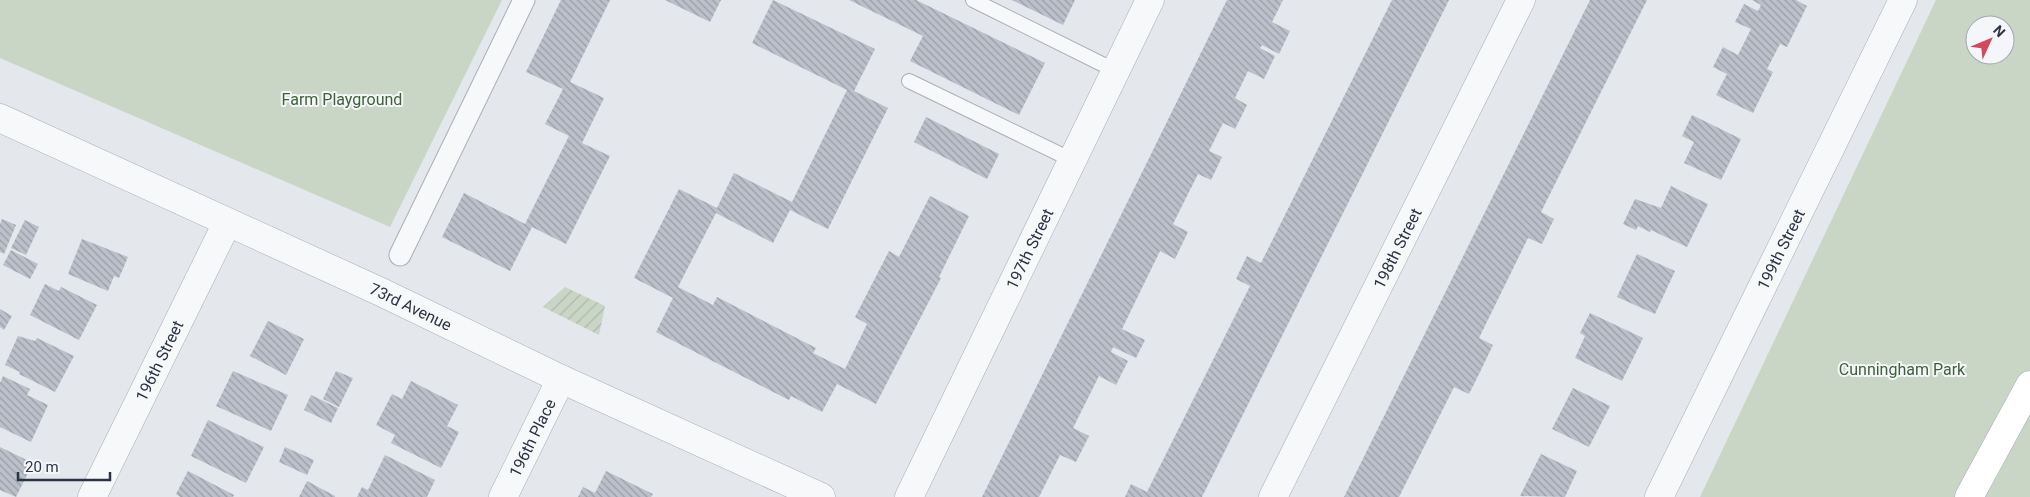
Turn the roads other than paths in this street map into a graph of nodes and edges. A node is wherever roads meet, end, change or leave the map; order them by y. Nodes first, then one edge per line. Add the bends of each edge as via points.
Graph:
1 (524, 0) edge
2 (973, 0) edge
3 (1150, 0) edge
4 (1521, 0) edge
5 (1903, 0) edge
6 (1116, 71) junction
7 (909, 81) dead end
8 (0, 118) edge
9 (1072, 160) junction
10 (227, 223) junction
11 (400, 256) dead end
12 (561, 379) junction
13 (2030, 384) edge
14 (92, 497) edge
15 (503, 497) edge
16 (821, 497) edge
17 (909, 497) edge
18 (1273, 497) edge
19 (1659, 497) edge
20 (1970, 497) edge

1 - 11 street
2 - 6 lane
3 - 6 street, 197th Street
4 - 18 street, 198th Street
5 - 19 street, 199th Street
6 - 9 street, 197th Street
7 - 9 lane
8 - 10 street, 73rd Avenue
9 - 17 street, 197th Street
10 - 12 street, 73rd Avenue via 381,292
10 - 14 street, 196th Street
12 - 15 street, 196th Place
12 - 16 street, 73rd Avenue
13 - 20 main road

